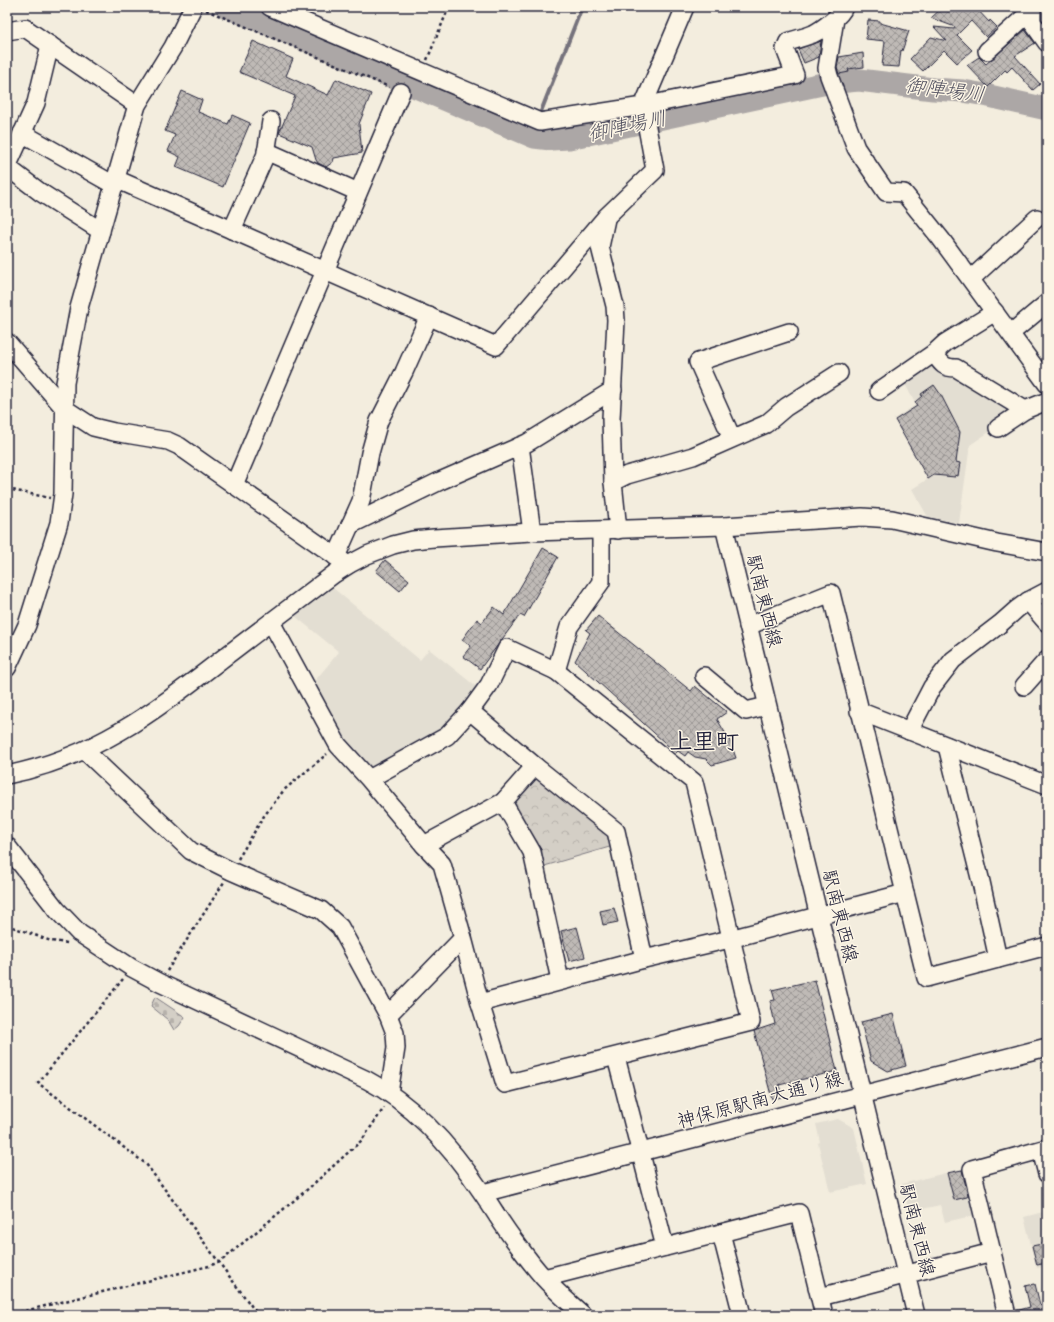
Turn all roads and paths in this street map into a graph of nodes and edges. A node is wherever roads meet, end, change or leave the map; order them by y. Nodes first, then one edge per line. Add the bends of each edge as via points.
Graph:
1 (270, 7) edge
2 (449, 7) edge
3 (685, 7) edge
4 (199, 8) edge
5 (1032, 8) edge
6 (839, 13) edge
7 (7, 31) edge
8 (1047, 43) edge
9 (50, 45) junction
10 (987, 51) dead end
11 (422, 72) junction
12 (401, 92) joint
13 (137, 105) junction
14 (643, 109) junction
15 (271, 121) dead end
16 (22, 133) junction
17 (266, 151) junction
18 (7, 167) edge
19 (115, 182) junction
20 (358, 192) junction
21 (606, 217) junction
22 (1037, 218) dead end
23 (232, 230) junction
24 (101, 231) junction
25 (325, 271) junction
26 (970, 279) junction
27 (1047, 303) edge
28 (995, 312) junction
29 (429, 316) junction
30 (789, 332) dead end
31 (1010, 333) junction
32 (7, 342) edge
33 (934, 353) junction
34 (840, 373) dead end
35 (1047, 384) edge
36 (613, 390) junction
37 (879, 391) dead end
38 (1047, 401) edge
39 (64, 408) junction
40 (1024, 410) junction
41 (998, 428) dead end
42 (732, 438) junction
43 (520, 446) junction
44 (613, 482) junction
45 (234, 485) junction
46 (7, 489) edge
47 (62, 500) junction
48 (350, 525) junction
49 (724, 526) junction
50 (609, 530) junction
51 (532, 532) junction
52 (1047, 552) edge
53 (342, 561) junction
54 (1047, 591) edge
55 (1028, 601) junction
56 (271, 622) junction
57 (1047, 623) edge
58 (748, 626) junction
59 (1047, 660) edge
60 (7, 668) edge
61 (556, 671) junction
62 (704, 676) dead end
63 (1024, 686) dead end
64 (767, 706) junction
65 (470, 711) junction
66 (859, 711) junction
67 (909, 731) junction
68 (338, 745) junction
69 (947, 746) junction
70 (85, 751) junction
71 (535, 766) junction
72 (7, 774) edge
73 (369, 779) junction
74 (1047, 785) edge
75 (503, 802) junction
76 (424, 845) junction
77 (7, 846) edge
78 (231, 871) junction
79 (904, 893) junction
80 (818, 915) junction
81 (7, 925) edge
82 (463, 938) junction
83 (730, 939) junction
84 (91, 941) junction
85 (1047, 946) edge
86 (644, 959) junction
87 (998, 959) junction
88 (132, 968) junction
89 (560, 980) junction
90 (160, 983) junction
91 (480, 1003) junction
92 (388, 1015) junction
93 (1047, 1047) edge
94 (616, 1057) junction
95 (389, 1094) junction
96 (862, 1095) junction
97 (1044, 1149) edge
98 (640, 1153) junction
99 (1047, 1174) edge
100 (483, 1193) junction
101 (721, 1233) junction
102 (665, 1247) junction
103 (992, 1252) junction
104 (220, 1262) junction
105 (906, 1274) junction
106 (544, 1278) junction
107 (820, 1296) junction
108 (8, 1315) edge
109 (258, 1315) edge
110 (583, 1315) edge
111 (742, 1315) edge
112 (824, 1315) edge
113 (916, 1315) edge
114 (1007, 1315) edge

1 - 11 street
2 - 11 path
3 - 14 street
4 - 12 path
4 - 13 street
5 - 8 street via 1032,22
5 - 10 street
6 - 14 street via 814,34 788,42 785,49 795,75
6 - 26 street via 827,68 856,148 886,192 904,193
7 - 9 street via 25,28
9 - 13 street
9 - 16 street via 36,103
11 - 14 street via 540,122
12 - 20 street
13 - 19 street
14 - 21 street via 655,170
15 - 17 street
16 - 18 street
16 - 19 street
17 - 20 street
17 - 23 street
18 - 24 street via 40,192
19 - 23 street
19 - 24 street
20 - 25 street
21 - 29 street via 496,346
21 - 36 street via 600,247 615,306
22 - 26 street
23 - 25 street
24 - 39 street via 79,308 64,383
25 - 29 street
25 - 45 street
26 - 28 street
27 - 31 street
28 - 31 street
28 - 33 street via 945,342
29 - 48 street via 379,421 360,501
30 - 42 street via 698,362
31 - 35 street
32 - 39 street
33 - 37 street
33 - 40 street via 947,368 956,368
34 - 42 street via 786,407 766,424
36 - 43 street
36 - 44 street
38 - 40 street
39 - 45 street via 93,427 168,441
39 - 47 street
40 - 41 street
42 - 44 street via 693,456
43 - 48 street
43 - 51 street
44 - 50 street
45 - 53 street
46 - 47 path
47 - 60 street via 59,523 31,615
48 - 53 street
49 - 50 street
49 - 52 street via 862,517 892,519
49 - 58 street, 駅南東西線
50 - 51 street
50 - 61 street via 601,582 569,627
51 - 53 street via 413,540
53 - 56 street
54 - 55 street
55 - 57 street
55 - 67 street via 953,660 932,687
56 - 68 street
56 - 70 street via 156,709 111,738
58 - 64 street, 駅南東西線
58 - 66 street via 831,593
59 - 63 street
61 - 65 street via 507,648 489,684
61 - 83 street via 694,782
62 - 64 street via 746,711
64 - 80 street, 駅南東西線
65 - 71 street
65 - 73 street via 447,736
66 - 67 street
66 - 79 street
67 - 69 street
68 - 73 street
68 - 78 path via 284,790 264,816
69 - 74 street
69 - 87 street
70 - 72 street via 56,762
70 - 78 street via 191,850
71 - 75 street
71 - 86 street via 616,831
73 - 76 street
75 - 76 street
75 - 89 street via 532,852
76 - 82 street via 442,864
77 - 84 street via 57,910 79,933
78 - 90 path
78 - 92 street via 321,910 340,927
79 - 80 street
79 - 87 street via 926,978
80 - 83 street
80 - 96 street, 駅南東西線
81 - 84 path via 51,941 78,944
82 - 91 street
82 - 92 street
83 - 86 street
83 - 94 street via 751,1022
84 - 88 street
85 - 87 street
86 - 89 street
88 - 90 street
88 - 104 path via 38,1083 146,1164
89 - 91 street
90 - 95 street via 367,1080
91 - 94 street via 505,1084
92 - 95 street via 395,1033 396,1048
93 - 96 street, 神保原駅南大通り線
94 - 98 street
95 - 100 street via 428,1126 449,1148
95 - 104 path via 386,1105 362,1140
96 - 98 street, 神保原駅南大通り線
96 - 105 street, 駅南東西線
97 - 99 street
97 - 103 street via 972,1169
98 - 100 street, 神保原駅南大通り線
98 - 102 street
100 - 106 street via 516,1244
101 - 102 street
101 - 107 street via 799,1213
101 - 111 street
102 - 106 street
103 - 105 street
103 - 114 street
104 - 108 path
104 - 109 path
105 - 107 street
105 - 113 street, 駅南東西線
106 - 110 street
107 - 112 street

